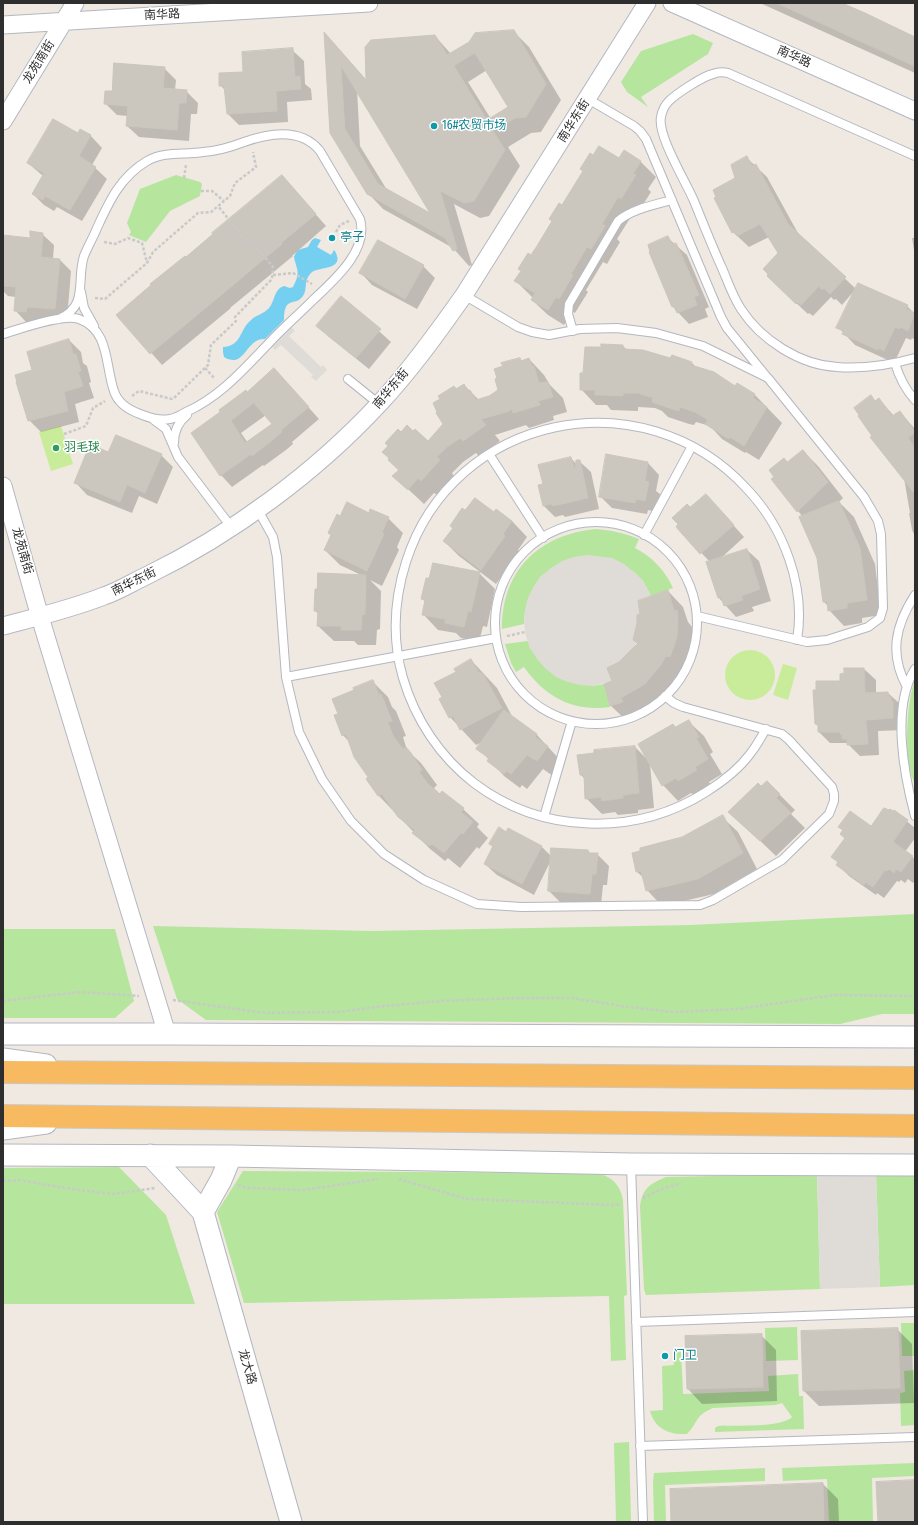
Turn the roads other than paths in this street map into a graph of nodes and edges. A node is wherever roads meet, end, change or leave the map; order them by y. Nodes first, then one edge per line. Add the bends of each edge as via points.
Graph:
1 (75, 3) edge
2 (369, 3) edge
3 (647, 3) edge
4 (672, 3) edge
5 (340, 4) edge
6 (65, 21) junction
7 (3, 25) edge
8 (588, 99) junction
9 (915, 112) edge
10 (3, 121) edge
11 (915, 156) edge
12 (672, 200) junction
13 (80, 287) junction
14 (464, 295) junction
15 (58, 319) junction
16 (96, 330) junction
17 (573, 330) junction
18 (3, 334) edge
19 (915, 358) edge
20 (895, 363) junction
21 (768, 378) junction
22 (348, 379) dead end
23 (915, 400) edge
24 (380, 404) junction
25 (196, 408) junction
26 (152, 418) junction
27 (692, 446) junction
28 (174, 448) junction
29 (489, 454) junction
30 (3, 486) edge
31 (258, 510) junction
32 (232, 528) junction
33 (644, 535) junction
34 (543, 538) junction
35 (915, 595) edge
36 (40, 616) junction
37 (697, 616) junction
38 (3, 626) edge
39 (496, 638) junction
40 (797, 640) junction
41 (399, 656) junction
42 (915, 669) edge
43 (286, 676) junction
44 (906, 687) junction
45 (665, 696) junction
46 (572, 721) junction
47 (766, 729) junction
48 (913, 803) edge
49 (915, 816) edge
50 (544, 817) junction
51 (3, 1034) edge
52 (168, 1034) junction
53 (915, 1037) edge
54 (3, 1059) edge
55 (3, 1072) edge
56 (100, 1072) junction
57 (915, 1078) edge
58 (3, 1116) edge
59 (99, 1116) junction
60 (915, 1126) edge
61 (3, 1129) edge
62 (3, 1155) edge
63 (150, 1155) junction
64 (231, 1156) junction
65 (631, 1164) junction
66 (915, 1165) edge
67 (203, 1212) junction
68 (915, 1312) edge
69 (636, 1322) junction
70 (915, 1437) edge
71 (640, 1446) junction
72 (291, 1522) edge
73 (643, 1522) edge

1 - 6 street, 龙苑南街
2 - 5 street, 南华路
3 - 8 street, 南华东街
4 - 9 street, 南华路
5 - 6 street, 南华路
6 - 7 street, 南华路
6 - 10 street, 龙苑南街
8 - 12 lane via 640,131 646,139
8 - 14 street, 南华东街
11 - 20 lane via 728,73 712,74 676,95 669,101 661,118 665,139 734,298 748,320 770,341 808,360 836,367
12 - 17 lane via 628,214 618,222 569,304 568,314
12 - 21 lane via 721,317
13 - 15 lane via 79,297 73,308
13 - 16 lane via 87,313
13 - 25 lane via 84,257 114,193 134,171 148,161 167,154 202,153 261,136 284,134 309,140 320,151 359,217 362,228 359,244 346,266 323,290 233,380
14 - 17 lane via 518,327 532,332 549,335
14 - 24 street, 南华东街 via 432,340
15 - 16 lane via 80,319
15 - 18 lane
16 - 26 lane via 105,347 116,395 129,409
17 - 21 lane via 617,328 656,333 704,346
19 - 20 lane
20 - 23 lane via 898,374
21 - 40 lane via 864,497 878,521 881,534 883,608 880,618 868,627 827,640
22 - 24 lane
24 - 31 street, 南华东街 via 326,455
25 - 26 lane via 171,419
25 - 28 lane via 185,416 178,426
26 - 28 lane via 166,429
27 - 29 lane via 658,431 636,426 589,422 543,430
27 - 33 lane
27 - 40 lane via 721,464 738,479 754,496 780,535 795,580 799,625
28 - 32 lane
29 - 34 lane
29 - 41 lane via 445,492 431,510 409,552 398,597 396,620
30 - 36 street, 龙苑南街
31 - 32 street, 南华东街
31 - 43 lane via 273,537 277,557
32 - 36 street, 南华东街 via 177,561 105,596
33 - 34 lane via 621,526 589,523 566,528
33 - 37 lane via 663,547 683,571 695,601
34 - 39 lane via 520,557 503,584 498,599
35 - 44 lane via 903,616 897,640 897,666
36 - 38 street, 南华东街
36 - 52 street, 龙苑南街
37 - 40 lane
37 - 45 lane via 697,632 689,662 682,676
39 - 41 lane
39 - 46 lane via 502,661 519,688 542,709
41 - 43 lane
41 - 50 lane via 407,690 416,711 427,732 457,768 494,796 515,807
42 - 44 lane
43 - 47 lane via 300,732 322,779 351,820 384,854 424,880 477,904 521,907 700,905 782,860 829,814 834,794 832,787 789,740 782,734
44 - 48 lane via 903,704 903,753 905,774
45 - 46 lane via 634,717 603,724
45 - 47 lane via 683,707
46 - 50 lane
47 - 50 lane via 750,754 734,771 696,799 674,809 630,822 606,824 582,824
48 - 49 lane
51 - 52 street
52 - 53 street
54 - 56 street
55 - 56 highway
56 - 57 highway
58 - 59 highway
59 - 60 highway
59 - 61 street
62 - 63 street
63 - 64 street
63 - 67 street
64 - 65 street
64 - 67 street
65 - 66 street
65 - 69 lane
67 - 72 street, 龙大路
68 - 69 lane
69 - 71 lane
70 - 71 lane
71 - 73 lane

